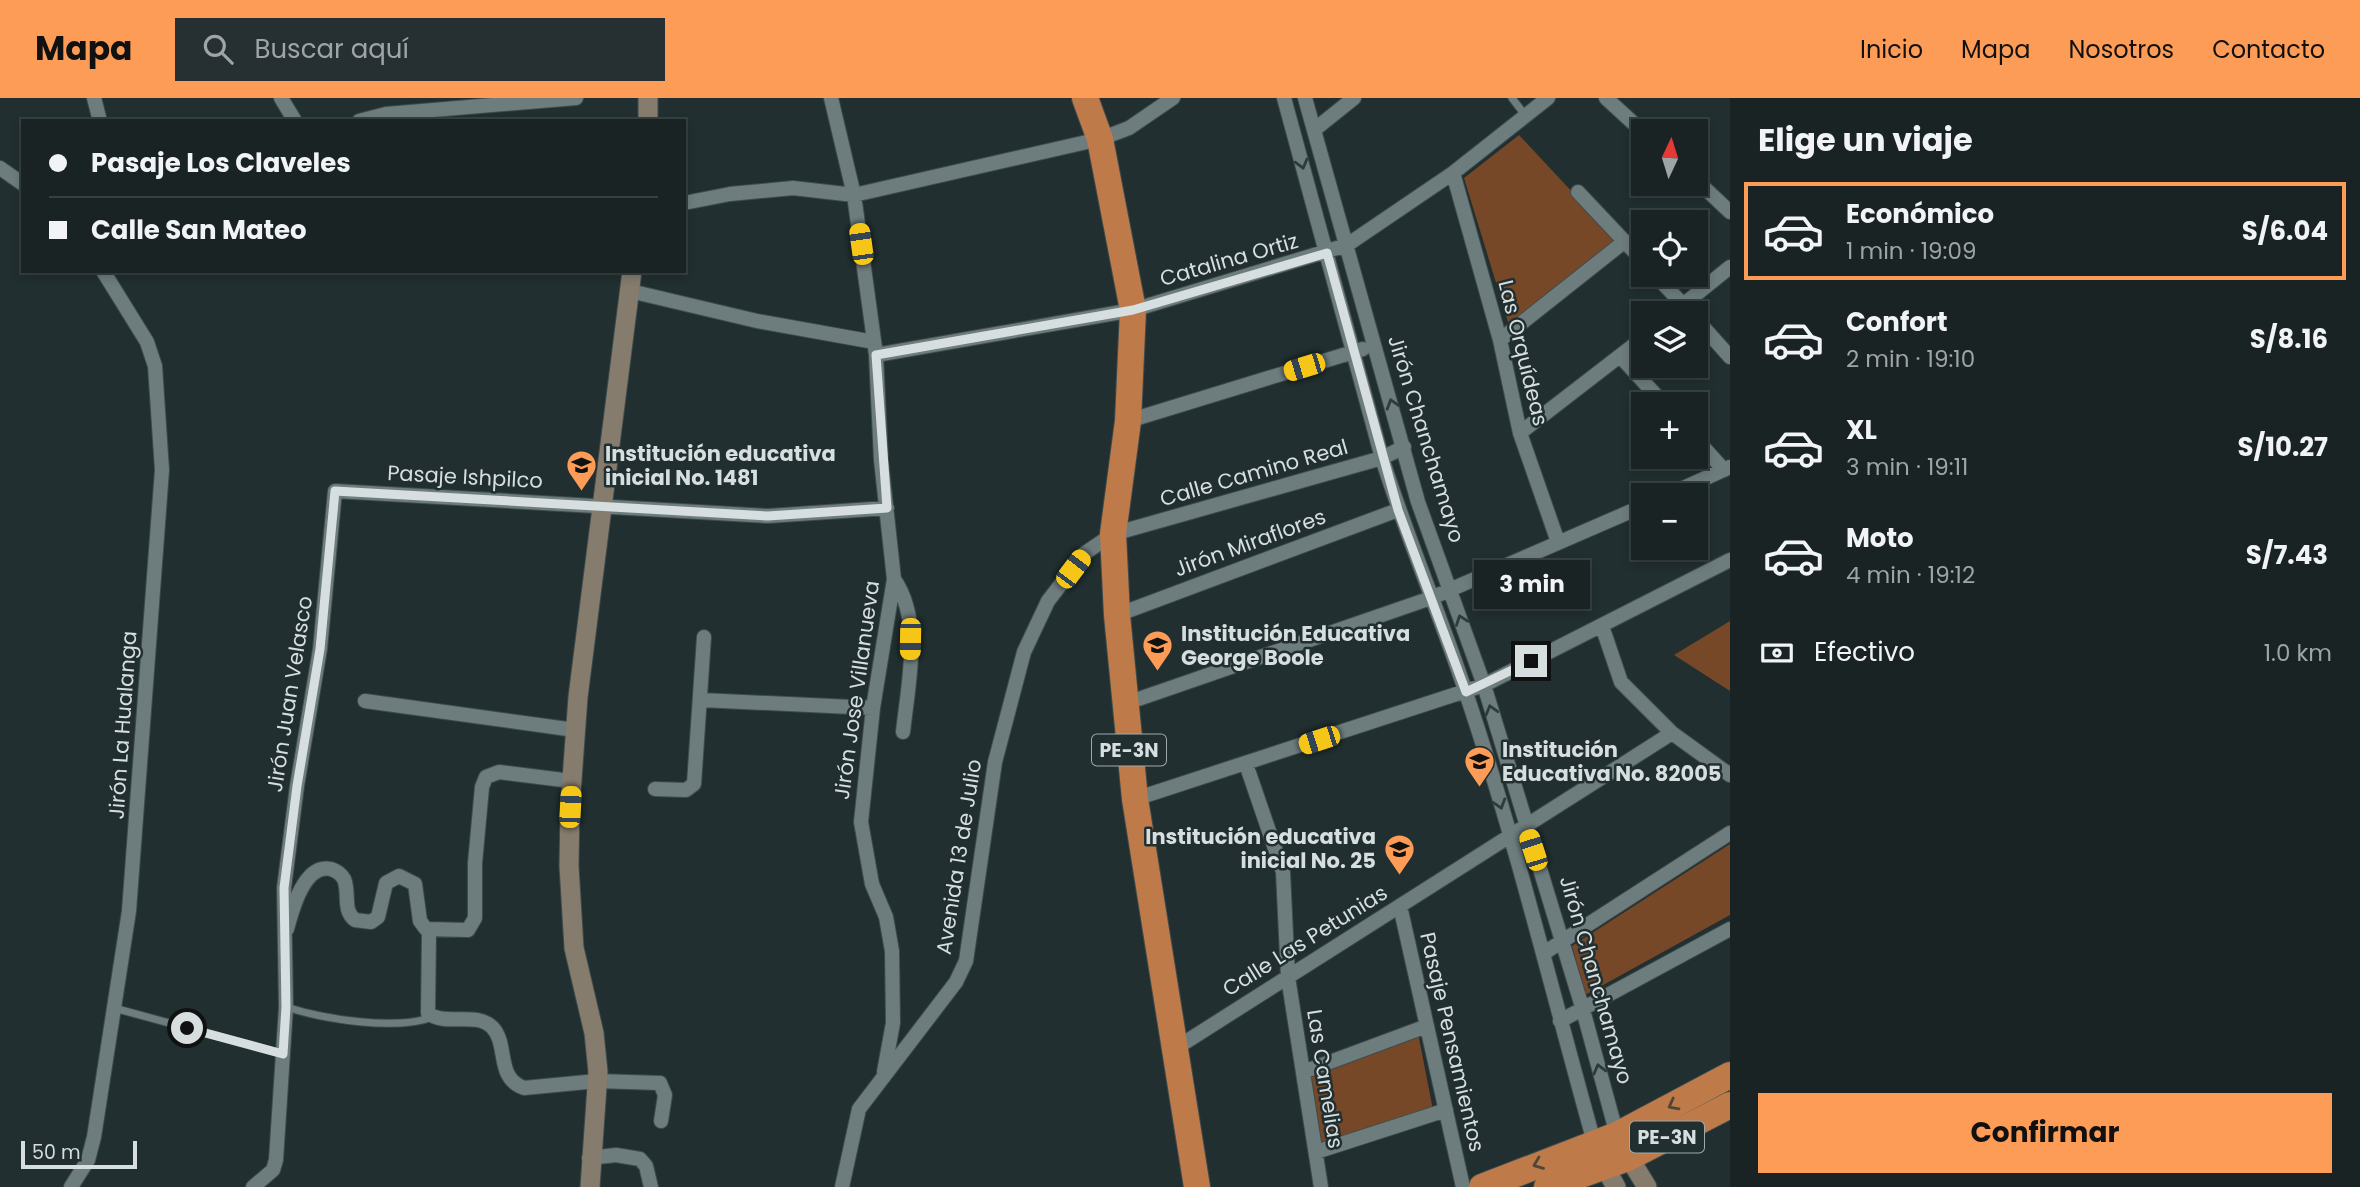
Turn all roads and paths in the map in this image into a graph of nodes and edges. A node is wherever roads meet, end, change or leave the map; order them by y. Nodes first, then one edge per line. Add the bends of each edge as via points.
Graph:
1 (94, 98) edge
2 (281, 98) edge
3 (576, 98) edge
4 (648, 98) edge
5 (831, 98) edge
6 (1085, 98) edge
7 (1173, 98) edge
8 (1284, 98) edge
9 (1305, 98) edge
10 (1354, 98) edge
11 (1512, 98) edge
12 (1548, 98) edge
13 (1606, 98) edge
14 (539, 100) edge
15 (1526, 116) junction
16 (99, 119) edge
17 (294, 119) edge
18 (367, 119) edge
19 (648, 119) edge
20 (1631, 121) edge
21 (1314, 130) junction
22 (1100, 139) junction
23 (0, 168) edge
24 (1453, 173) junction
25 (21, 183) edge
26 (1708, 191) edge
27 (1578, 192) dead end
28 (854, 195) junction
29 (686, 203) edge
30 (1730, 212) edge
31 (1625, 241) junction
32 (1346, 245) junction
33 (1631, 248) edge
34 (1327, 253) junction
35 (1730, 267) edge
36 (104, 273) edge
37 (632, 273) edge
38 (630, 291) junction
39 (1693, 301) edge
40 (1133, 310) junction
41 (1708, 332) edge
42 (1500, 340) junction
43 (1374, 346) junction
44 (1631, 347) edge
45 (875, 349) junction
46 (1355, 352) junction
47 (1620, 356) junction
48 (1730, 357) edge
49 (1653, 392) edge
50 (1128, 421) junction
51 (1520, 433) junction
52 (1404, 447) junction
53 (1708, 450) edge
54 (1382, 458) junction
55 (1727, 468) edge
56 (1694, 483) edge
57 (335, 491) joint
58 (603, 506) junction
59 (887, 508) junction
60 (1398, 510) junction
61 (1631, 511) edge
62 (1113, 534) junction
63 (1558, 542) junction
64 (1729, 563) edge
65 (894, 579) junction
66 (1450, 591) junction
67 (1431, 598) junction
68 (1117, 615) junction
69 (1602, 626) junction
70 (704, 638) dead end
71 (1484, 685) junction
72 (1466, 692) junction
73 (701, 700) junction
74 (365, 701) dead end
75 (1124, 704) junction
76 (873, 708) junction
77 (575, 730) junction
78 (903, 732) dead end
79 (1672, 733) junction
80 (1246, 764) junction
81 (1730, 775) edge
82 (571, 781) junction
83 (655, 789) dead end
84 (1135, 799) junction
85 (1526, 827) junction
86 (1730, 833) edge
87 (1510, 836) junction
88 (1400, 906) junction
89 (1730, 929) edge
90 (429, 931) junction
91 (285, 934) junction
92 (1563, 942) junction
93 (1544, 953) junction
94 (1288, 978) junction
95 (286, 1007) junction
96 (114, 1008) junction
97 (1583, 1010) junction
98 (433, 1017) junction
99 (1560, 1021) junction
100 (1427, 1026) junction
101 (1173, 1050) junction
102 (283, 1054) junction
103 (1303, 1072) junction
104 (1730, 1075) edge
105 (884, 1077) junction
106 (597, 1081) junction
107 (1730, 1105) edge
108 (1446, 1110) junction
109 (661, 1121) dead end
110 (1316, 1152) junction
111 (1611, 1157) edge
112 (589, 1158) junction
113 (71, 1187) edge
114 (253, 1187) edge
115 (590, 1187) edge
116 (651, 1187) edge
117 (842, 1187) edge
118 (1197, 1187) edge
119 (1321, 1187) edge
120 (1463, 1187) edge
121 (1482, 1187) edge
122 (1547, 1187) edge
123 (1647, 1187) edge

1 - 16 street
2 - 17 street
3 - 14 street
4 - 19 street
5 - 28 street, Jirón Jose Villanueva
6 - 22 highway, PE-3N
7 - 22 street via 1129,128
8 -> 34 street, Jirón Chanchamayo
9 - 21 street, Jirón Chanchamayo
10 - 21 street
11 - 15 lane
12 - 15 street, Catalina Ortiz
13 - 20 street
14 - 18 street
15 - 24 street, Catalina Ortiz
21 - 32 street, Jirón Chanchamayo
22 - 28 street
22 - 40 highway, PE-3N
23 - 25 street
24 - 32 street, Catalina Ortiz
24 - 42 street, Las Orquídeas
26 - 30 street
27 - 31 street
28 - 29 street via 793,188
28 - 45 street, Jirón Jose Villanueva
31 - 33 street
31 - 42 street
32 - 34 street, Catalina Ortiz
32 - 43 street, Jirón Chanchamayo
34 - 40 street, Catalina Ortiz
34 - 46 street, Jirón Chanchamayo
35 - 39 street
36 - 96 street, Jirón La Hualanga via 147,342 155,366 162,470 130,897
37 - 38 street
38 - 45 street
38 - 58 street
40 - 45 street, Catalina Ortiz
40 - 50 highway, PE-3N
41 - 48 street
42 - 51 street, Las Orquídeas
43 - 46 street
52 -> 43 street, Jirón Chanchamayo
44 - 47 street
45 - 59 street, Jirón Jose Villanueva
46 - 50 street
46 - 54 street, Jirón Chanchamayo
47 - 49 street
47 - 51 street
50 - 62 highway, PE-3N
51 - 63 street, Las Orquídeas
52 - 54 street, Calle Camino Real
52 - 66 street, Jirón Chanchamayo
53 - 55 street
54 - 60 street, Jirón Chanchamayo
54 - 62 street, Calle Camino Real
55 - 56 street
57 - 58 street, Pasaje Ishpilco
57 - 91 street, Jirón Juan Velasco via 320,649 284,888
58 - 59 street, Pasaje Ishpilco via 768,516
58 - 77 street
59 - 65 street, Jirón Jose Villanueva
60 - 67 street, Jirón Chanchamayo
60 - 68 street, Jirón Miraflores
61 - 63 street
62 - 68 highway, PE-3N
62 - 105 street, Avenida 13 de Julio via 1085,553 1048,601 1024,652 995,762 966,961 956,982
63 - 66 street
64 - 69 street
65 - 76 street, Jirón Jose Villanueva
65 - 78 street via 911,613
66 - 67 street
71 -> 66 street, Jirón Chanchamayo
67 - 72 street, Jirón Chanchamayo
67 - 75 street
68 - 75 highway, PE-3N
69 - 71 street
69 - 79 street via 1622,682
70 - 73 street
71 - 72 street
85 -> 71 street, Jirón Chanchamayo
72 - 80 street
72 -> 87 street, Jirón Chanchamayo
73 - 76 street
73 - 83 street via 694,784 686,790
74 - 77 street
75 - 84 highway, PE-3N
76 - 105 street, Jirón Jose Villanueva via 860,822 892,951 893,1023
77 - 82 street
79 - 81 street
79 - 85 street, Calle Las Petunias
80 - 84 street
80 - 94 street, Las Camelias via 1283,872
82 - 90 street via 499,772 486,777 475,863 474,923 464,932
82 - 106 street via 569,866 574,948 594,1032
84 - 101 highway, PE-3N
85 - 87 street, Calle Las Petunias
85 - 92 street, Jirón Chanchamayo
86 - 92 street
87 - 88 street, Calle Las Petunias
87 - 93 street, Jirón Chanchamayo
88 - 94 street, Calle Las Petunias
88 - 100 street, Pasaje Pensamientos
89 - 97 street
90 - 91 street via 420,921 417,889 408,878 394,877 386,883 378,918 364,922 349,915 344,879 327,869 313,872 307,879
90 - 98 street via 427,1009
91 - 95 street, Jirón Juan Velasco
92 - 93 street
92 - 97 street, Jirón Chanchamayo
93 - 99 street, Jirón Chanchamayo
94 - 101 street, Calle Las Petunias
94 - 103 street, Las Camelias
95 - 98 lane via 365,1021
95 - 102 street, Jirón Juan Velasco
96 - 102 lane
96 - 113 street, Jirón La Hualanga via 94,1137 88,1160
97 - 99 street
111 -> 97 street, Jirón Chanchamayo
98 - 106 street via 478,1020 492,1027 505,1069 519,1086
99 - 111 street, Jirón Chanchamayo
100 - 103 street
100 - 108 street, Pasaje Pensamientos
101 - 118 highway, PE-3N
102 - 114 street, Jirón Juan Velasco via 276,1160 273,1170
103 - 110 street, Las Camelias
104 -> 111 highway, PE-3N
105 - 117 street, Avenida 13 de Julio via 859,1109
106 - 109 street via 660,1083 665,1095
106 - 112 street
107 - 111 highway, PE-3N
108 - 110 street
108 - 120 street, Pasaje Pensamientos
110 - 119 street, Las Camelias
111 -> 121 highway, PE-3N
111 - 122 highway, PE-3N
111 - 123 street, Jirón Chanchamayo
112 - 115 street
112 - 116 street via 616,1155 640,1159

